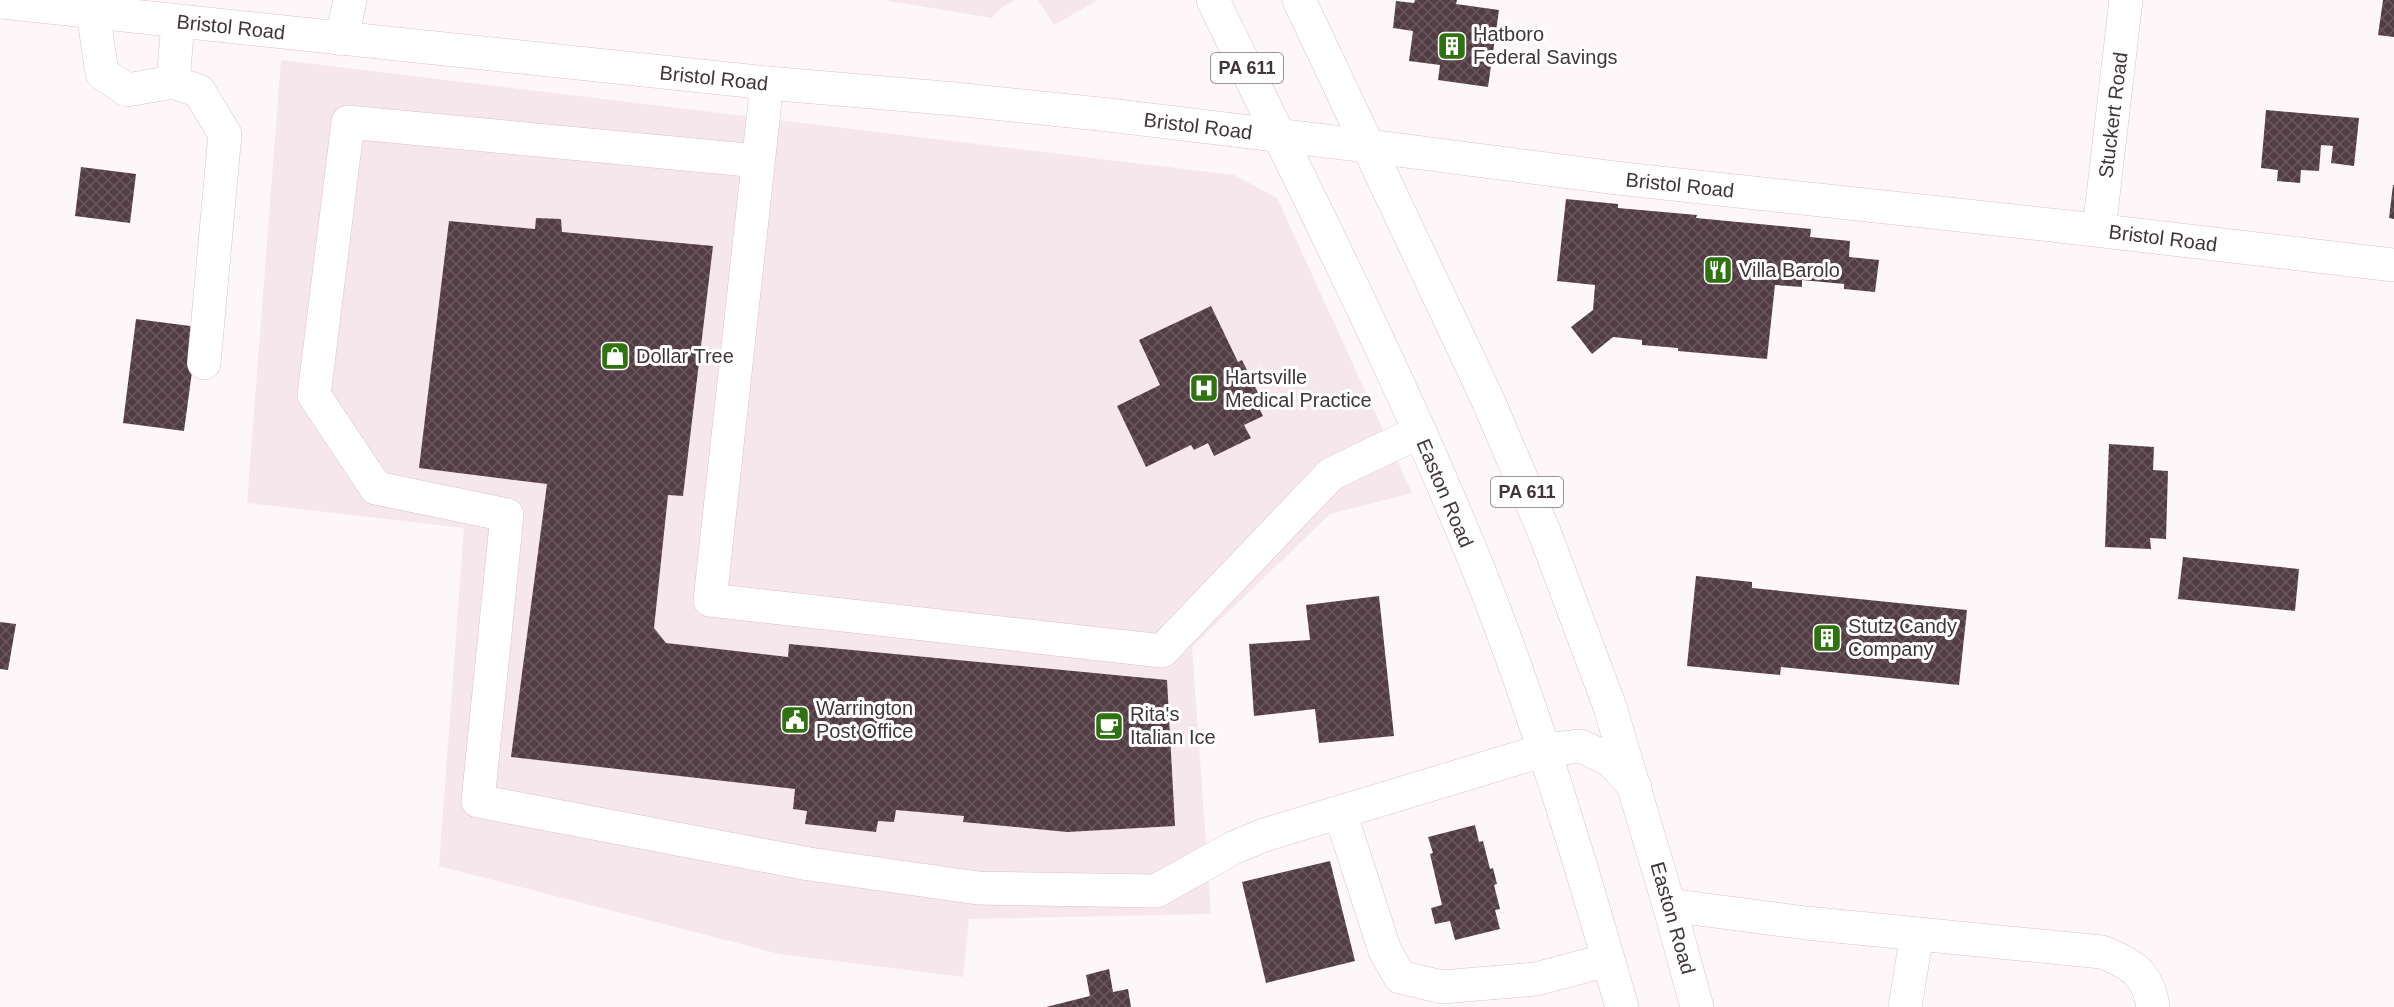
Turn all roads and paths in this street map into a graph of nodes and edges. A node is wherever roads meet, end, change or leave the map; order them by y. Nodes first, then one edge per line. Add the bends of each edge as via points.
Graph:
1 (350, 0) edge
2 (1213, 0) edge
3 (1299, 0) edge
4 (2126, 0) edge
5 (0, 3) edge
6 (93, 12) junction
7 (177, 22) junction
8 (342, 39) junction
9 (173, 82) junction
10 (767, 83) junction
11 (1280, 136) junction
12 (1368, 146) junction
13 (758, 161) junction
14 (2099, 230) junction
15 (2394, 265) edge
16 (204, 363) dead end
17 (1419, 432) junction
18 (1545, 750) junction
19 (1635, 787) junction
20 (1340, 812) junction
21 (1669, 905) junction
22 (1917, 934) junction
23 (1608, 960) junction
24 (1622, 1007) edge
25 (1696, 1007) edge
26 (1905, 1007) edge
27 (2153, 1007) edge

1 - 8 main road
2 - 11 main road, Easton Road / PA 611
3 - 12 main road, Easton Road / PA 611
4 - 14 main road, Stuckert Road
5 - 6 main road, Bristol Road
6 - 7 main road, Bristol Road
6 - 9 main road via 102,72 127,90
7 - 8 main road, Bristol Road
7 - 9 main road
8 - 10 main road, Bristol Road
9 - 16 main road via 199,91 225,134
10 - 11 main road, Bristol Road via 979,101
10 - 13 main road
11 - 12 main road, Bristol Road
11 - 17 main road, Easton Road / PA 611
12 - 14 main road, Bristol Road via 1616,178
12 - 19 main road, Easton Road / PA 611 via 1482,388 1545,534 1610,707
13 - 17 main road via 710,600 1162,651 1331,474
13 - 20 main road via 348,122 314,395 376,488 507,515 478,801 809,864 978,888 1156,891 1264,835
14 - 15 main road, Bristol Road
17 - 18 main road, Easton Road / PA 611 via 1489,595
18 - 19 main road via 1581,746 1610,760
18 - 20 main road
18 - 23 main road, Easton Road / PA 611
19 - 21 main road, Easton Road / PA 611
20 - 23 main road via 1385,951 1400,977 1442,987 1536,979
21 - 22 main road
21 - 25 main road, Easton Road / PA 611
22 - 26 main road
22 - 27 main road via 2102,952 2139,971
23 - 24 main road, Easton Road / PA 611

